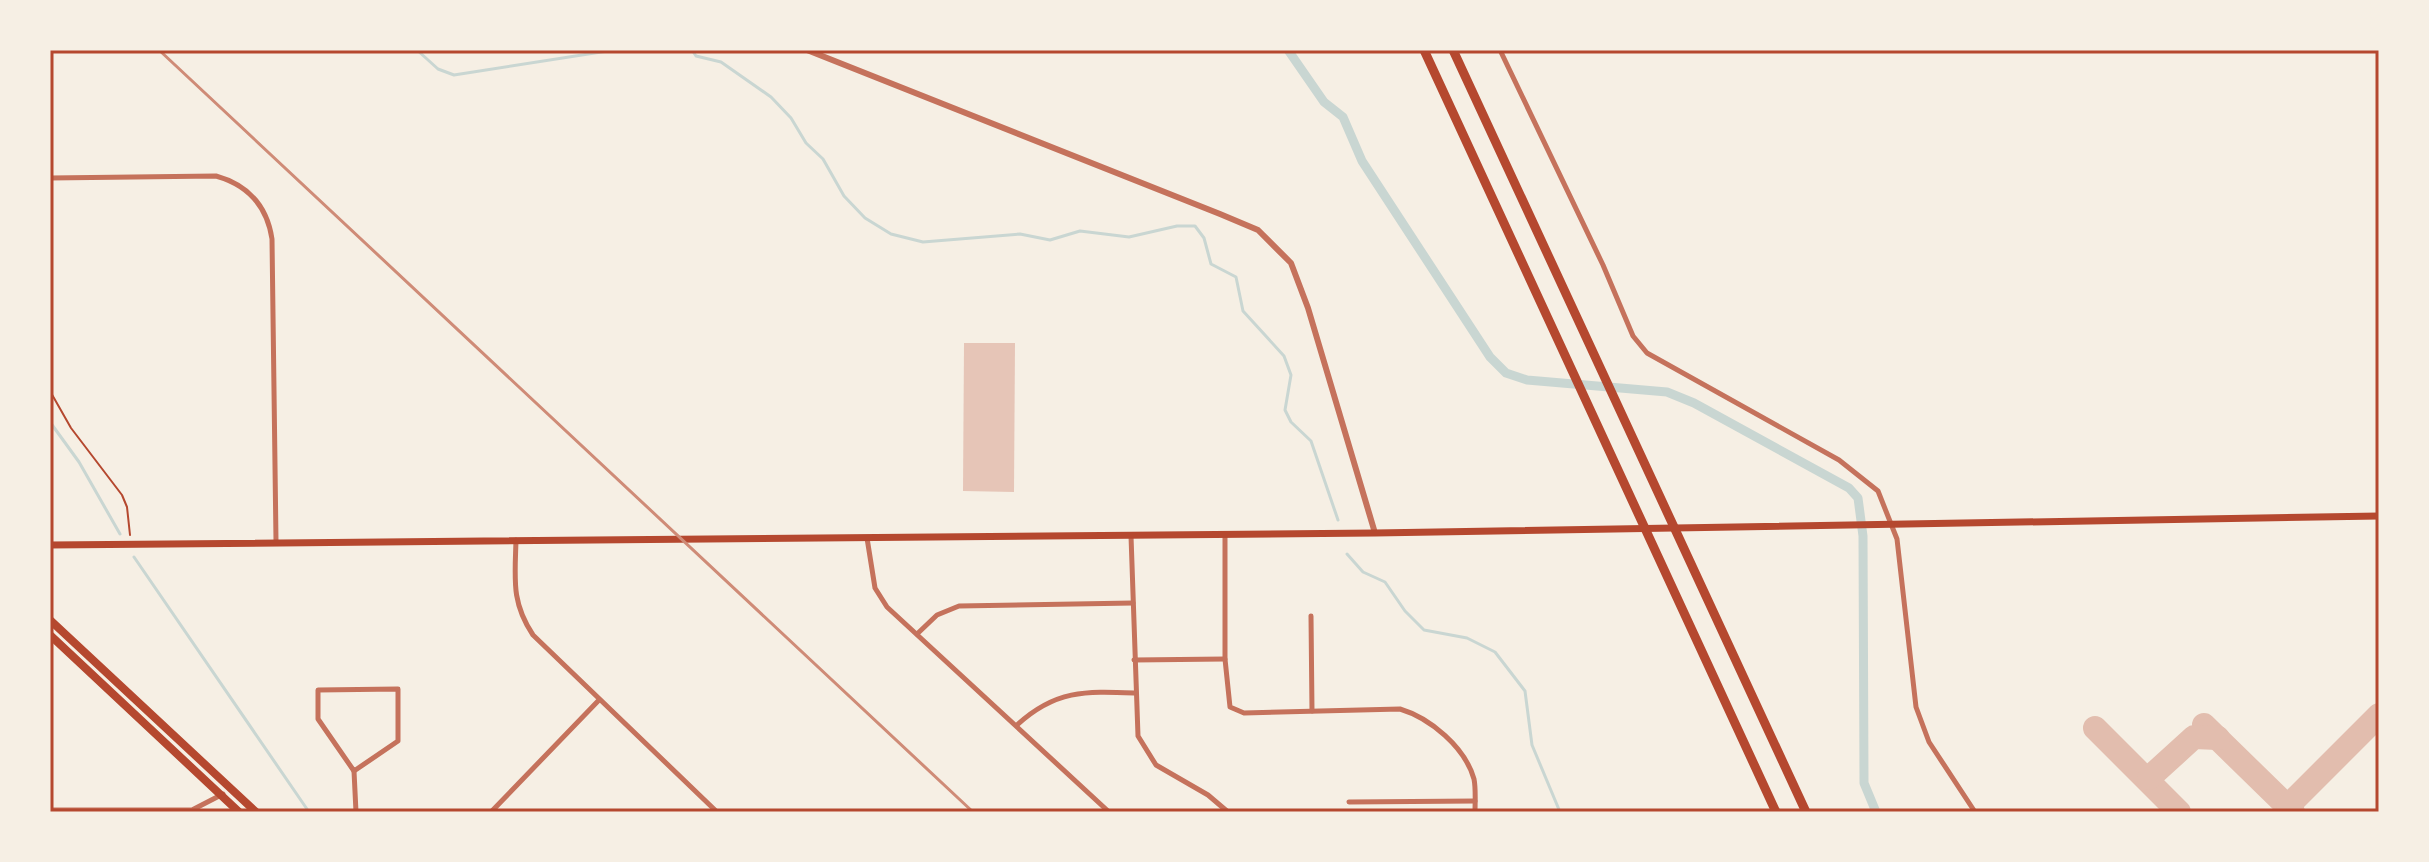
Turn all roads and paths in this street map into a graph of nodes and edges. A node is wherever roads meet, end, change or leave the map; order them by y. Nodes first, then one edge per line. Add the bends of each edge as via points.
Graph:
1 (807, 50) edge
2 (1424, 50) edge
3 (1453, 50) edge
4 (1500, 50) edge
5 (50, 178) edge
6 (50, 391) edge
7 (2379, 516) edge
8 (1892, 524) junction
9 (1375, 533) junction
10 (1225, 534) junction
11 (130, 535) dead end
12 (1131, 535) junction
13 (867, 538) junction
14 (516, 539) junction
15 (276, 541) junction
16 (50, 545) edge
17 (1133, 603) junction
18 (1311, 616) dead end
19 (50, 620) edge
20 (917, 634) junction
21 (50, 635) edge
22 (1225, 659) junction
23 (1134, 660) junction
24 (1134, 693) junction
25 (599, 700) junction
26 (1312, 711) junction
27 (1017, 725) junction
28 (354, 771) junction
29 (229, 787) junction
30 (222, 796) junction
31 (1475, 801) junction
32 (1349, 802) dead end
33 (50, 810) edge
34 (239, 812) edge
35 (256, 812) edge
36 (356, 812) edge
37 (491, 812) edge
38 (717, 812) edge
39 (1109, 812) edge
40 (1228, 812) edge
41 (1475, 812) edge
42 (1776, 812) edge
43 (1806, 812) edge
44 (1975, 812) edge

1 - 9 street via 1220,214 1274,242 1291,263 1308,308
2 - 42 highway
3 - 43 highway
4 - 8 street via 1633,336 1647,353 1854,469 1878,491
5 - 15 street via 216,176 237,182 261,207 272,239
6 - 11 path via 122,495
7 - 8 main road
8 - 9 main road
8 - 44 street via 1916,707 1941,765
9 - 10 main road
10 - 12 main road
10 - 22 street
12 - 13 main road
12 - 17 street
13 - 14 main road
13 - 20 street via 875,588
14 - 15 main road
14 - 25 street via 519,614 533,635
15 - 16 main road
17 - 20 street via 959,606 937,615
17 - 23 street
18 - 26 street
19 - 29 main road
20 - 27 street
21 - 30 main road
22 - 23 street
22 - 26 street via 1230,707 1244,713
23 - 24 street
24 - 27 street via 1058,697
24 - 40 street via 1138,736 1156,765
25 - 37 street
25 - 38 street
26 - 31 street via 1400,709 1421,716 1463,758 1474,779
27 - 39 street
28 - 28 street via 318,719 318,690 398,689 398,741
28 - 36 street
29 - 30 street
29 - 35 main road
30 - 33 street via 192,810
30 - 34 main road
31 - 32 street
31 - 41 street

